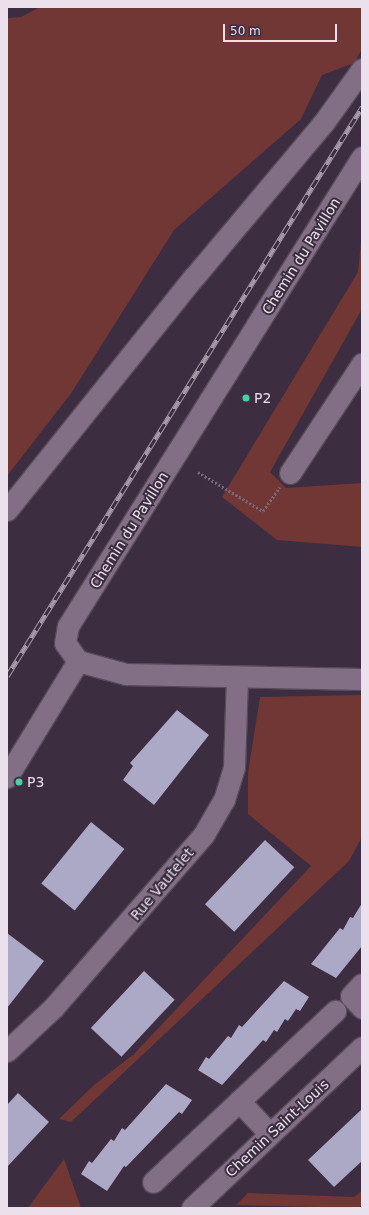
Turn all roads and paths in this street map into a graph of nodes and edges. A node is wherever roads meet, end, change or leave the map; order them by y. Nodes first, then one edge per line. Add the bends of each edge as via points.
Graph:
1 (362, 69) edge
2 (362, 158) edge
3 (362, 364) edge
4 (198, 472) dead end
5 (290, 473) joint
6 (7, 510) edge
7 (78, 661) junction
8 (237, 678) junction
9 (362, 679) edge
10 (7, 777) edge
11 (362, 984) edge
12 (362, 1008) edge
13 (334, 1011) dead end
14 (362, 1047) edge
15 (7, 1051) edge
16 (240, 1101) junction
17 (270, 1134) junction
18 (153, 1182) dead end
19 (192, 1208) edge

1 - 6 street via 324,122
2 - 7 street, Chemin du Pavillon via 68,626 65,643
3 - 5 street
4 - 5 path via 263,511
7 - 8 street via 126,674
7 - 10 street
8 - 9 street
8 - 15 street, Rue Vautelet via 234,767 224,800 204,834 53,1008
11 - 12 street via 351,996
13 - 16 street
14 - 17 street, Chemin Saint-Louis
16 - 17 street
16 - 18 street
17 - 19 street, Chemin Saint-Louis

